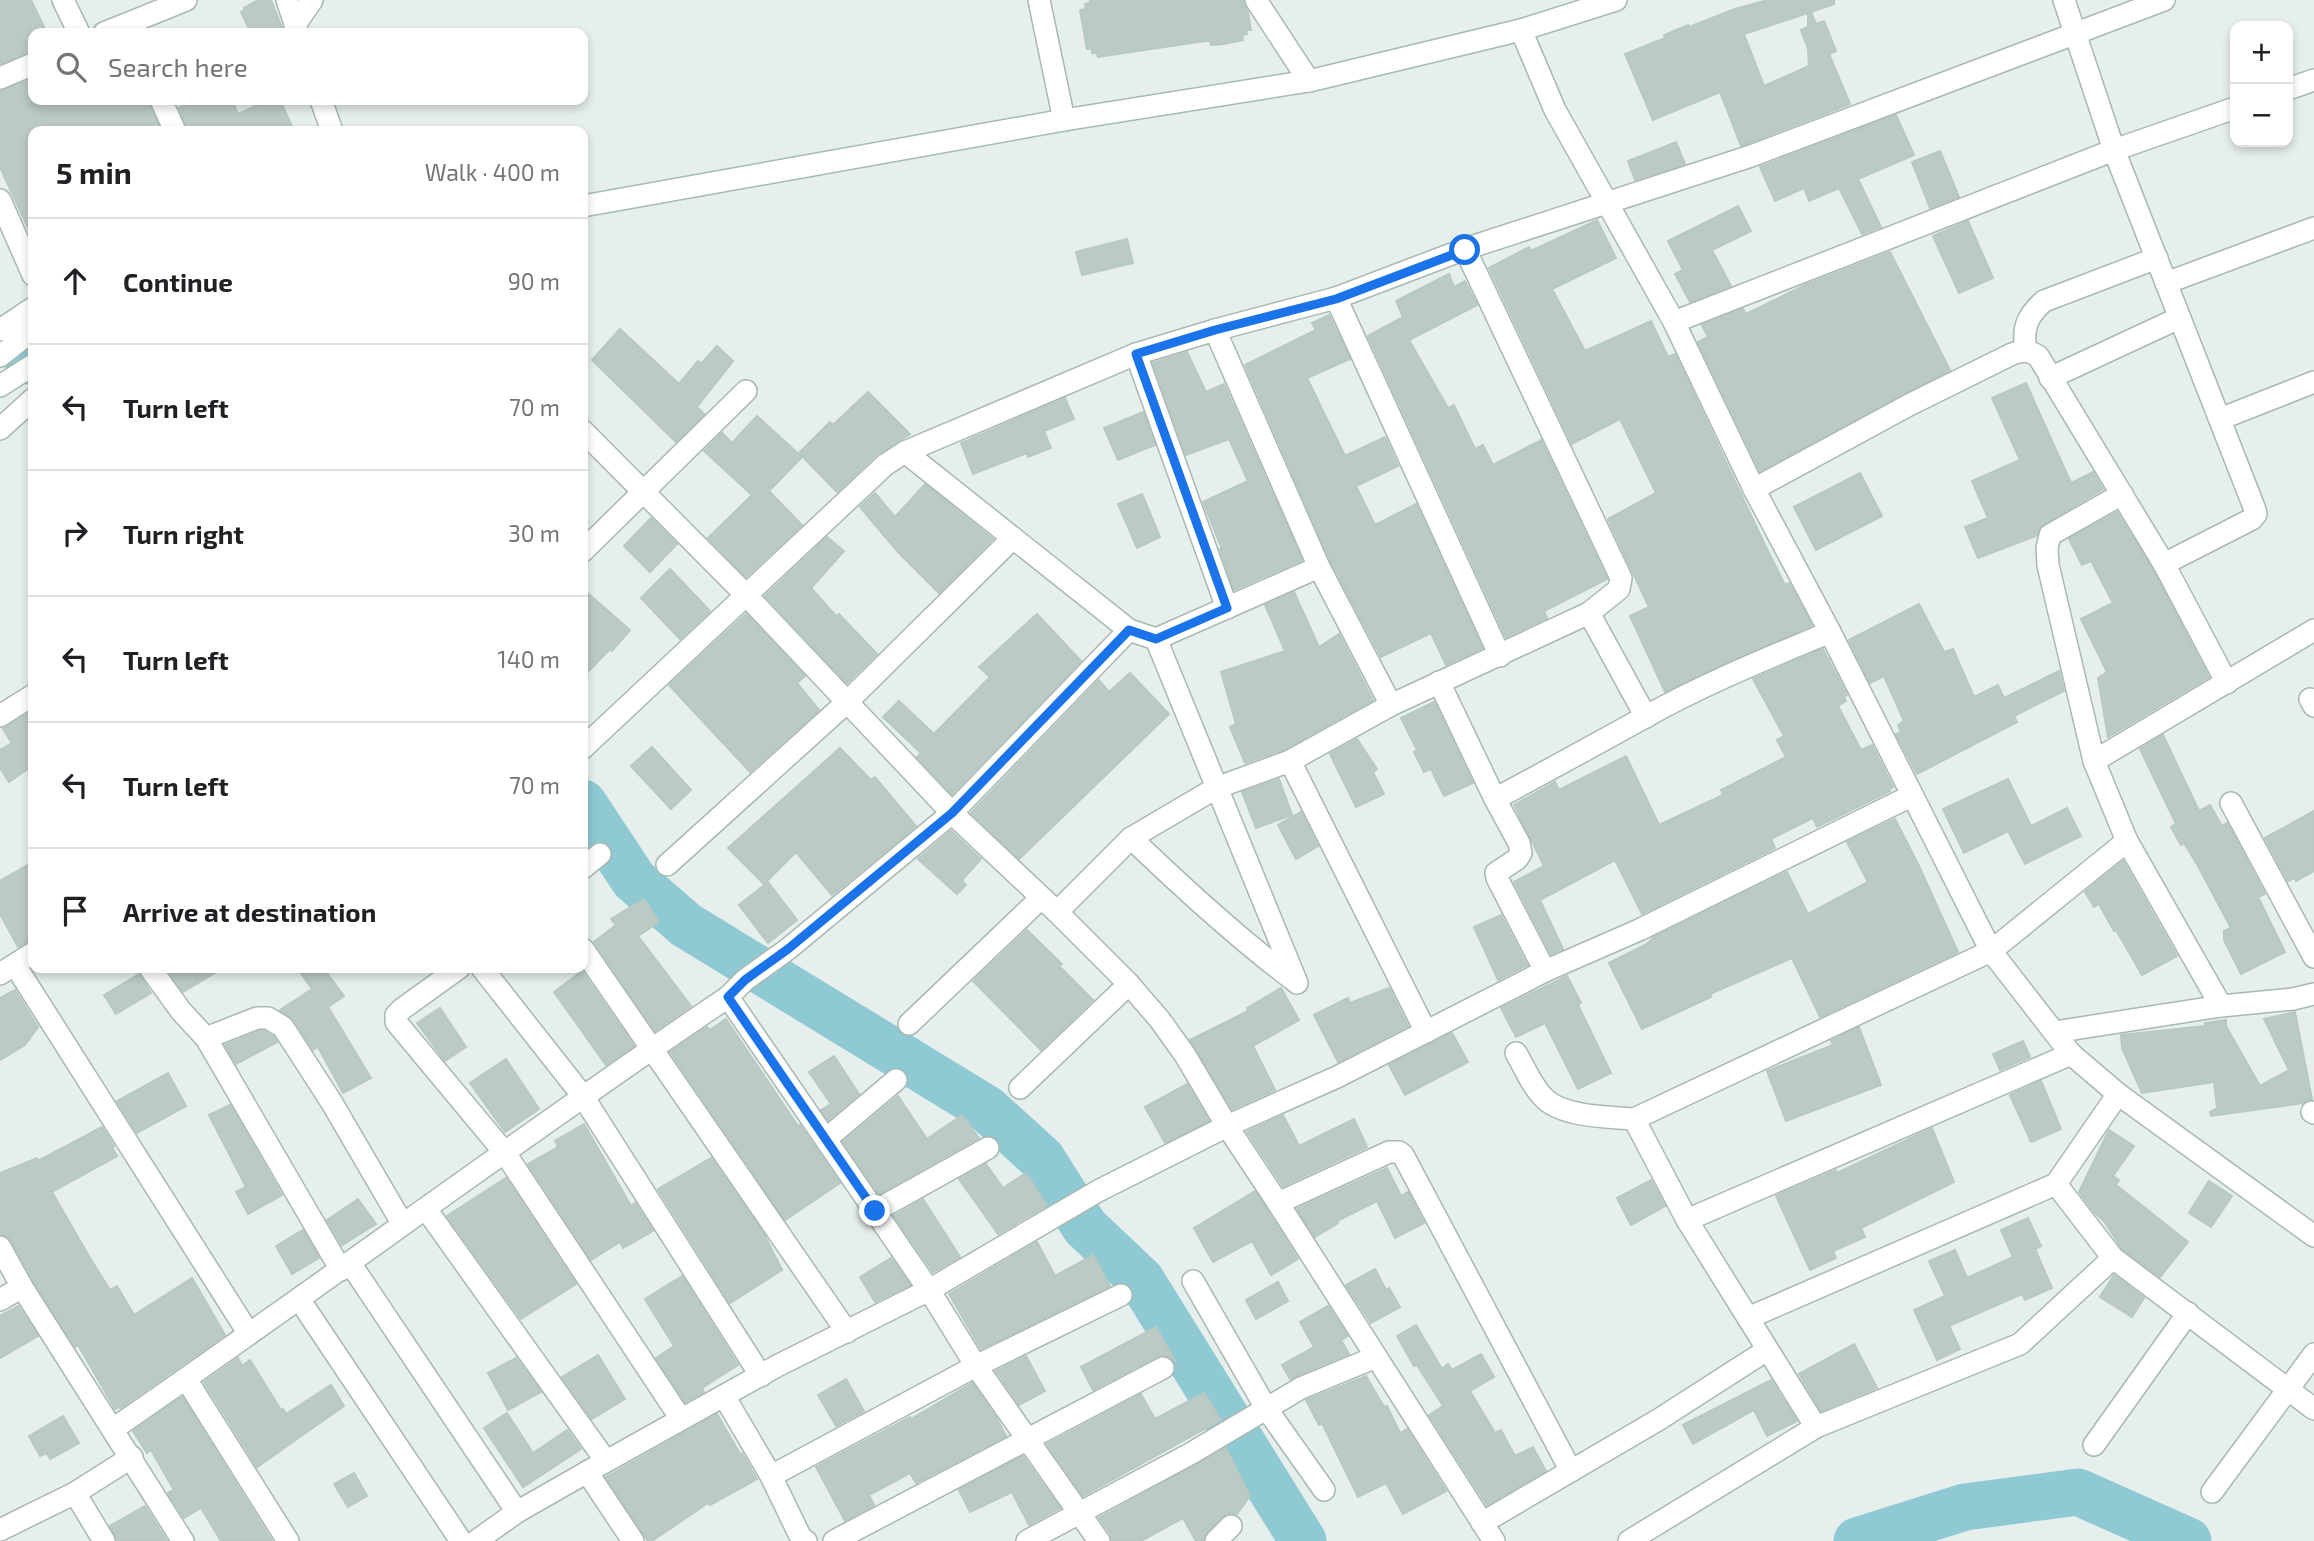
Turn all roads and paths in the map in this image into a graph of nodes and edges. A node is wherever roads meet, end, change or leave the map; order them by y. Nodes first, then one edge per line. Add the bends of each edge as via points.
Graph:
1 (63, 0) edge
2 (186, 0) edge
3 (287, 0) edge
4 (312, 0) edge
5 (1040, 0) edge
6 (1255, 0) edge
7 (1614, 0) edge
8 (2064, 0) edge
9 (2164, 0) edge
10 (77, 28) edge
11 (130, 28) edge
12 (296, 28) edge
13 (297, 28) edge
14 (1521, 30) junction
15 (2077, 32) junction
16 (28, 66) edge
17 (0, 78) edge
18 (2314, 80) edge
19 (1309, 81) junction
20 (2293, 87) edge
21 (163, 105) edge
22 (323, 105) edge
23 (2230, 110) edge
24 (1064, 120) junction
25 (172, 126) edge
26 (330, 126) edge
27 (2114, 150) junction
28 (0, 200) edge
29 (1608, 202) junction
30 (588, 205) edge
31 (2314, 228) edge
32 (1465, 250) junction
33 (2157, 258) junction
34 (28, 264) edge
35 (2166, 282) junction
36 (1336, 299) junction
37 (28, 311) edge
38 (2179, 318) junction
39 (1674, 322) junction
40 (0, 330) edge
41 (1215, 330) junction
42 (28, 334) edge
43 (2026, 351) junction
44 (1136, 354) junction
45 (0, 356) edge
46 (28, 368) edge
47 (2050, 378) junction
48 (2314, 382) edge
49 (0, 386) edge
50 (746, 391) dead end
51 (28, 404) edge
52 (2220, 419) junction
53 (6, 424) edge
54 (588, 436) edge
55 (905, 452) junction
56 (1754, 489) junction
57 (642, 492) junction
58 (2122, 494) junction
59 (1013, 537) junction
60 (588, 546) edge
61 (2164, 564) junction
62 (1319, 567) junction
63 (747, 596) junction
64 (1227, 608) junction
65 (1589, 613) junction
66 (1129, 630) junction
67 (2314, 630) edge
68 (1830, 632) junction
69 (1156, 639) junction
70 (1500, 656) junction
71 (1439, 682) junction
72 (2228, 683) junction
73 (28, 703) edge
74 (846, 704) junction
75 (1391, 705) junction
76 (0, 716) edge
77 (1646, 717) junction
78 (588, 743) edge
79 (1290, 761) junction
80 (2094, 761) junction
81 (1216, 788) junction
82 (1911, 796) junction
83 (1495, 799) junction
84 (2231, 803) dead end
85 (952, 813) junction
86 (1131, 838) junction
87 (2127, 841) junction
88 (600, 854) dead end
89 (588, 864) edge
90 (667, 865) dead end
91 (1041, 898) junction
92 (1057, 912) junction
93 (1991, 951) junction
94 (28, 956) edge
95 (588, 956) edge
96 (2314, 957) edge
97 (7, 969) edge
98 (1545, 971) junction
99 (154, 973) edge
100 (452, 973) edge
101 (486, 973) edge
102 (1129, 984) junction
103 (2314, 994) edge
104 (728, 997) junction
105 (2221, 1006) junction
106 (909, 1024) dead end
107 (1426, 1032) junction
108 (2055, 1032) junction
109 (206, 1038) junction
110 (651, 1049) junction
111 (1516, 1053) dead end
112 (2071, 1054) junction
113 (896, 1080) dead end
114 (1020, 1088) dead end
115 (2118, 1094) junction
116 (582, 1095) junction
117 (1634, 1119) junction
118 (1227, 1126) junction
119 (826, 1139) junction
120 (988, 1148) dead end
121 (505, 1153) junction
122 (2056, 1184) junction
123 (1279, 1203) junction
124 (426, 1209) junction
125 (875, 1211) junction
126 (1686, 1220) junction
127 (402, 1223) junction
128 (2314, 1236) edge
129 (0, 1247) edge
130 (2113, 1258) junction
131 (345, 1267) junction
132 (1192, 1281) dead end
133 (22, 1287) junction
134 (929, 1290) junction
135 (1121, 1296) dead end
136 (0, 1300) edge
137 (299, 1300) junction
138 (2188, 1314) junction
139 (1748, 1318) junction
140 (846, 1332) junction
141 (249, 1334) junction
142 (1767, 1350) junction
143 (2314, 1354) edge
144 (1376, 1357) junction
145 (976, 1366) junction
146 (1163, 1368) dead end
147 (761, 1376) junction
148 (186, 1379) junction
149 (2288, 1388) junction
150 (724, 1396) junction
151 (1266, 1408) junction
152 (2314, 1409) edge
153 (681, 1419) junction
154 (1816, 1427) junction
155 (113, 1429) junction
156 (1028, 1438) junction
157 (2094, 1445) dead end
158 (132, 1457) junction
159 (606, 1461) junction
160 (1571, 1471) junction
161 (587, 1472) junction
162 (771, 1476) junction
163 (1324, 1490) dead end
164 (2212, 1492) dead end
165 (75, 1493) junction
166 (517, 1512) junction
167 (1078, 1512) junction
168 (1482, 1523) junction
169 (1231, 1526) dead end
170 (0, 1530) edge
171 (485, 1538) edge
172 (104, 1541) edge
173 (183, 1541) edge
174 (288, 1541) edge
175 (461, 1541) edge
176 (633, 1541) edge
177 (806, 1541) edge
178 (834, 1541) edge
179 (1027, 1541) edge
180 (1099, 1541) edge
181 (1216, 1541) edge
182 (1494, 1541) edge
183 (1629, 1541) edge

1 - 10 street
2 - 11 street
3 - 12 street
4 - 13 street
5 - 24 street
6 - 19 street
7 - 14 street
8 - 15 street
9 - 15 street
14 - 19 street
14 - 29 street via 1555,110
15 - 27 street
15 - 29 street via 1751,156
16 - 17 street
18 - 20 street
19 - 24 street
21 - 25 street
22 - 26 street
23 - 27 street
24 - 30 street
27 - 33 street
27 - 39 street
28 - 34 street
29 - 32 street
29 - 39 street
31 - 35 street
32 - 36 street
32 - 65 street via 1621,578 1619,590
33 - 35 street
33 - 43 street via 2044,301 2026,322
35 - 38 street
36 - 41 street
36 - 70 street
37 - 40 street
38 - 47 street
38 - 52 street
39 - 56 street
41 - 44 street
41 - 62 street
42 - 45 street
43 - 47 street via 2038,356
43 - 56 street via 1909,405
44 - 55 street
44 - 64 street
46 - 49 street
47 - 58 street
48 - 52 street
50 - 57 street
51 - 53 street
52 - 61 street via 2256,514
54 - 57 street
55 - 59 street
55 - 63 street via 885,465
56 - 68 street
57 - 60 street
57 - 63 street
58 - 61 street
58 - 80 street via 2050,535 2047,548
59 - 66 street
59 - 74 street
61 - 72 street
62 - 64 street
62 - 75 street
63 - 74 street
63 - 78 street
64 - 69 street
65 - 70 street
65 - 77 street
66 - 69 street
66 - 85 street
67 - 72 street
68 - 77 street
68 - 82 street
69 - 81 street
70 - 71 street
71 - 75 street
71 - 83 street
72 - 80 street
73 - 76 street
74 - 85 street
74 - 90 street
75 - 79 street
77 - 83 street
79 - 81 street
79 - 107 street
80 - 87 street
81 - 86 street
81 - 86 street via 1297,983
82 - 93 street
82 - 98 street via 1639,930
83 - 98 street via 1521,853 1496,873 1497,878
84 - 96 street
85 - 91 street
85 - 104 street
86 - 92 street
87 - 93 street
87 - 105 street
88 - 89 street
91 - 92 street
91 - 106 street
92 - 102 street
93 - 108 street
93 - 117 street
94 - 97 street
95 - 110 street
97 - 141 street
98 - 107 street
99 - 109 street
100 - 121 street via 402,1009 396,1021
101 - 116 street
102 - 114 street
102 - 118 street via 1185,1055
103 - 105 street
104 - 110 street
104 - 119 street
105 - 108 street
107 - 118 street
108 - 112 street
109 - 127 street via 257,1018 284,1027
109 - 131 street
110 - 116 street
110 - 140 street
111 - 117 street via 1546,1101 1587,1115
112 - 115 street
112 - 126 street
113 - 119 street
115 - 122 street
115 - 128 street
116 - 121 street
116 - 147 street
117 - 126 street
118 - 123 street
118 - 134 street via 1098,1191
119 - 125 street
120 - 125 street
121 - 124 street
121 - 153 street
122 - 130 street
122 - 139 street
123 - 144 street
123 - 160 street via 1389,1152 1403,1155
124 - 127 street
124 - 159 street
125 - 134 street
126 - 139 street
127 - 131 street
129 - 133 street
130 - 138 street
130 - 154 street via 2020,1344
131 - 137 street
131 - 166 street
132 - 151 street
133 - 136 street
133 - 155 street
134 - 140 street
134 - 145 street
135 - 145 street
137 - 141 street
137 - 175 street
138 - 149 street
138 - 157 street
139 - 142 street
140 - 147 street
141 - 148 street
142 - 154 street
142 - 160 street
143 - 149 street
144 - 151 street
144 - 168 street
145 - 156 street
145 - 162 street
146 - 156 street
147 - 150 street
148 - 155 street
148 - 174 street
149 - 152 street
149 - 164 street
150 - 153 street
150 - 162 street
151 - 163 street
151 - 167 street
153 - 159 street
154 - 183 street
155 - 158 street
156 - 167 street
156 - 178 street
158 - 165 street
158 - 173 street
159 - 161 street
160 - 168 street
161 - 166 street
161 - 176 street
162 - 177 street
165 - 170 street
165 - 172 street
166 - 171 street
167 - 179 street
167 - 180 street
168 - 182 street
169 - 181 street

